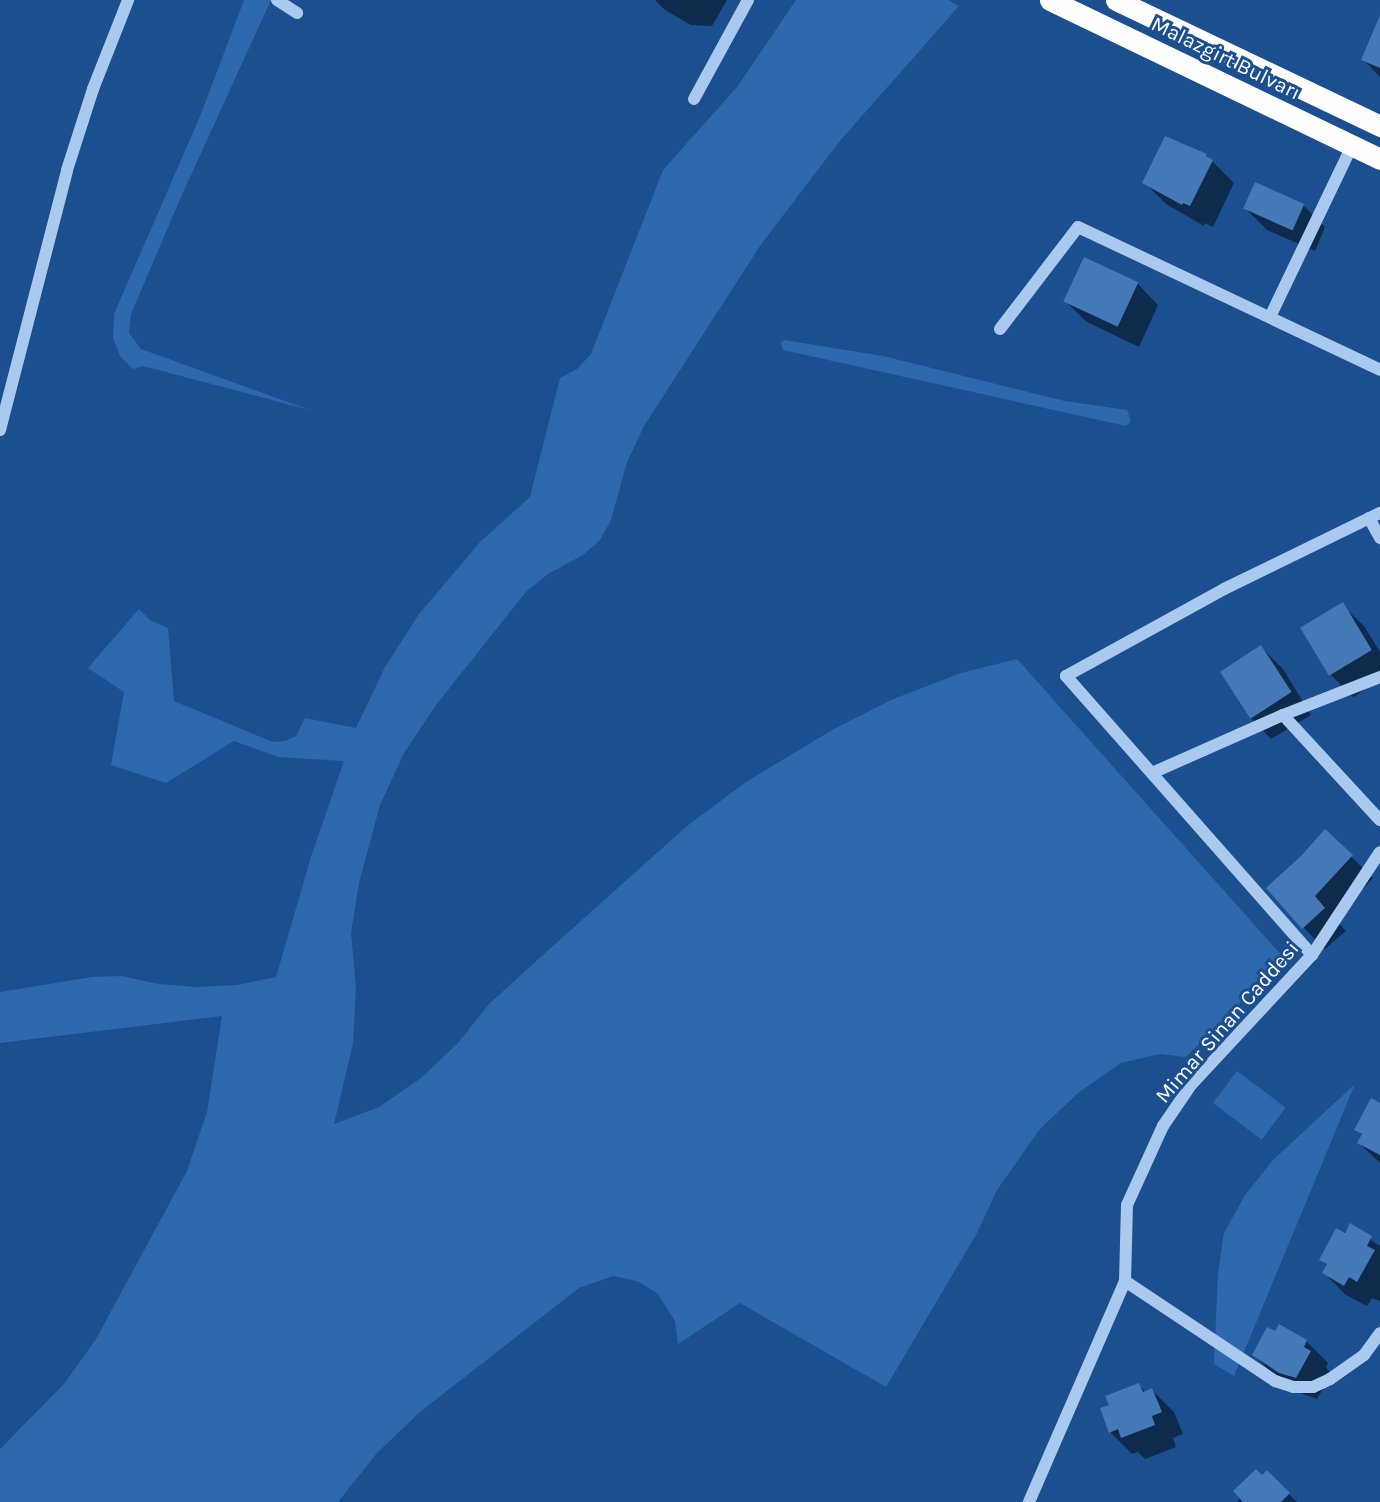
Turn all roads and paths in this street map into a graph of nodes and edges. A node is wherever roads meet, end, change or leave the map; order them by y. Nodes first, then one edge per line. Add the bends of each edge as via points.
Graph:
1 (128, 0) edge
2 (277, 0) edge
3 (748, 0) edge
4 (1050, 0) edge
5 (1116, 0) edge
6 (297, 13) dead end
7 (694, 99) dead end
8 (1380, 126) edge
9 (1352, 146) junction
10 (1380, 159) edge
11 (1270, 317) junction
12 (1000, 329) dead end
13 (1380, 370) edge
14 (0, 430) edge
15 (1375, 515) edge
16 (1380, 538) edge
17 (1380, 677) edge
18 (1283, 715) junction
19 (1152, 773) junction
20 (1380, 820) edge
21 (1380, 852) edge
22 (1312, 955) junction
23 (1125, 1281) junction
24 (1380, 1333) edge
25 (1029, 1502) edge

1 - 14 street via 67,170
2 - 6 street
3 - 7 street
4 - 9 highway, Malazgirt Bulvarı
5 - 8 highway, Malazgirt Bulvarı
9 - 10 highway, Malazgirt Bulvarı
9 - 11 street
11 - 12 street via 1078,227
11 - 13 street
15 - 16 street
15 - 19 street via 1066,676
17 - 18 street
18 - 19 street
18 - 20 street
19 - 22 street
21 - 22 street, Mimar Sinan Caddesi
22 - 23 street, Mimar Sinan Caddesi via 1191,1085 1163,1126 1128,1205
23 - 24 street via 1275,1381 1293,1387 1312,1387 1330,1378 1364,1355
23 - 25 street, Mimar Sinan Caddesi

